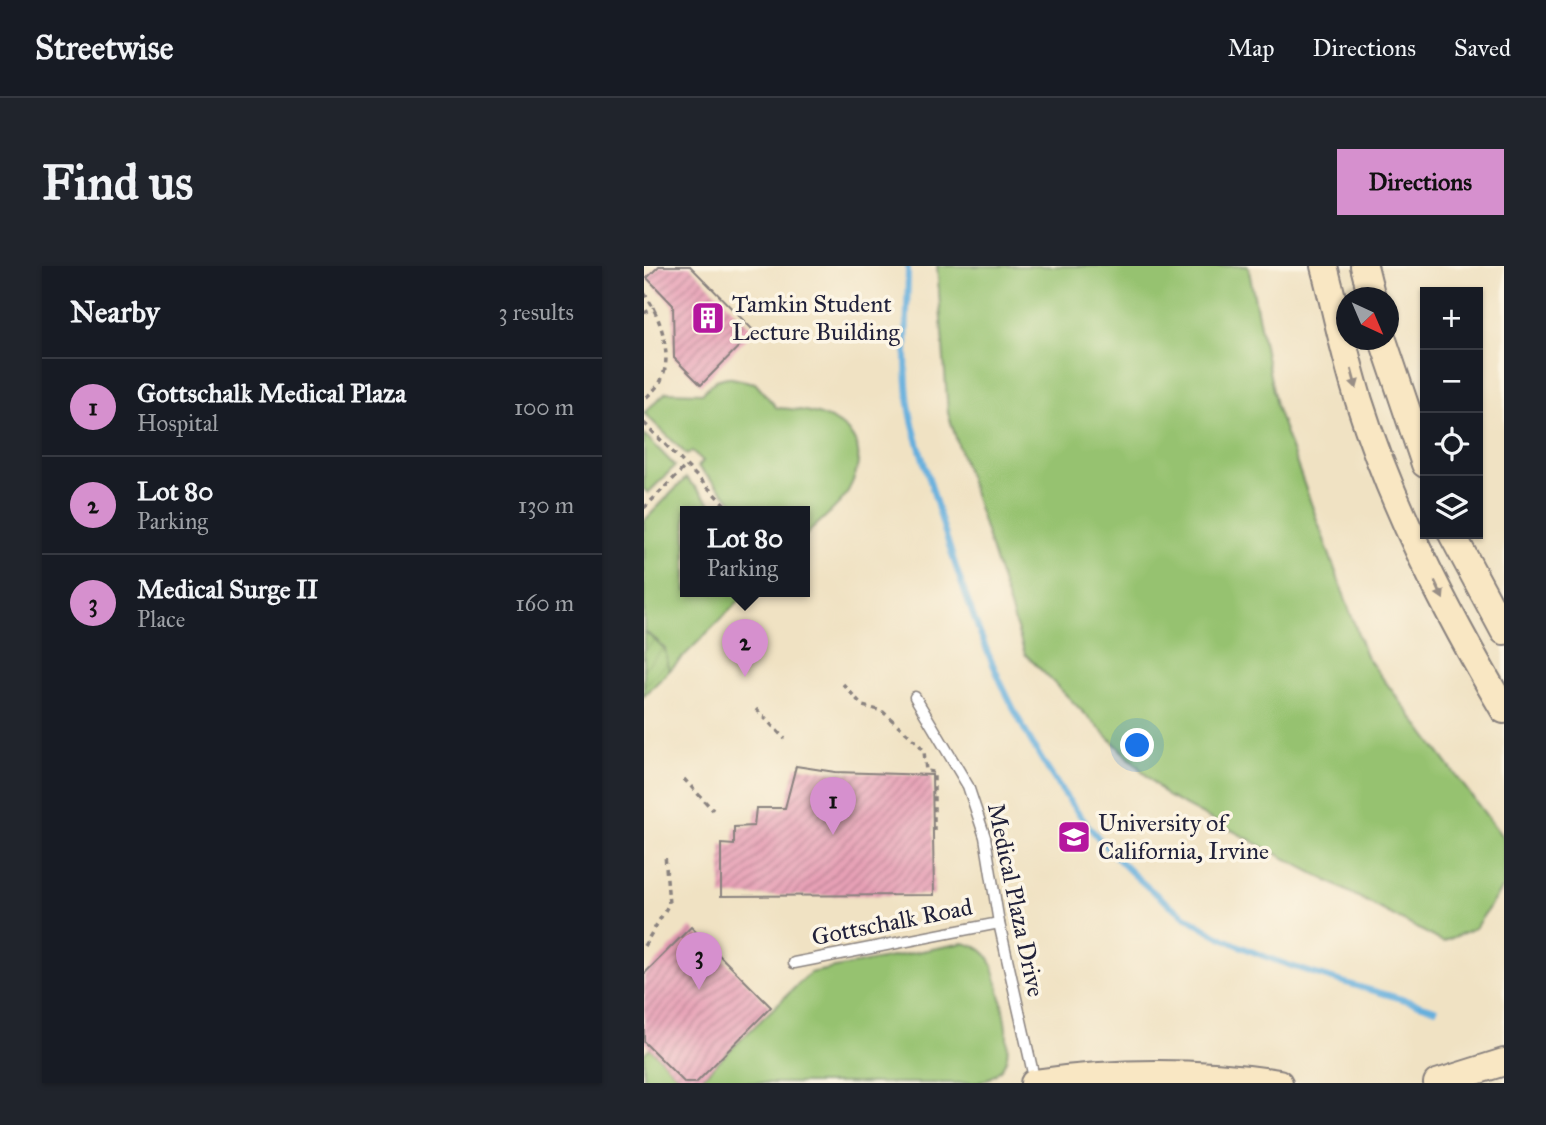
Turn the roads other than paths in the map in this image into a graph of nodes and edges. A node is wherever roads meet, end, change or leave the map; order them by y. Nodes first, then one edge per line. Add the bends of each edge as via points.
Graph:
1 (1324, 266) edge
2 (1364, 266) edge
3 (1370, 287) edge
4 (1387, 350) edge
5 (1420, 449) edge
6 (1455, 539) edge
7 (1504, 631) edge
8 (915, 697) dead end
9 (1504, 710) edge
10 (999, 923) junction
11 (794, 963) dead end
12 (1504, 1062) edge
13 (1035, 1083) edge
14 (1279, 1083) edge
15 (1437, 1083) edge

1 -> 9 street via 1360,401 1406,520 1462,639
2 - 3 street
4 - 5 street
6 - 7 street
8 - 10 lane, Medical Plaza Drive via 968,786 985,837
10 - 11 lane, Gottschalk Road
10 - 13 lane, Medical Plaza Drive
12 - 15 street
13 - 14 street via 1191,1073

